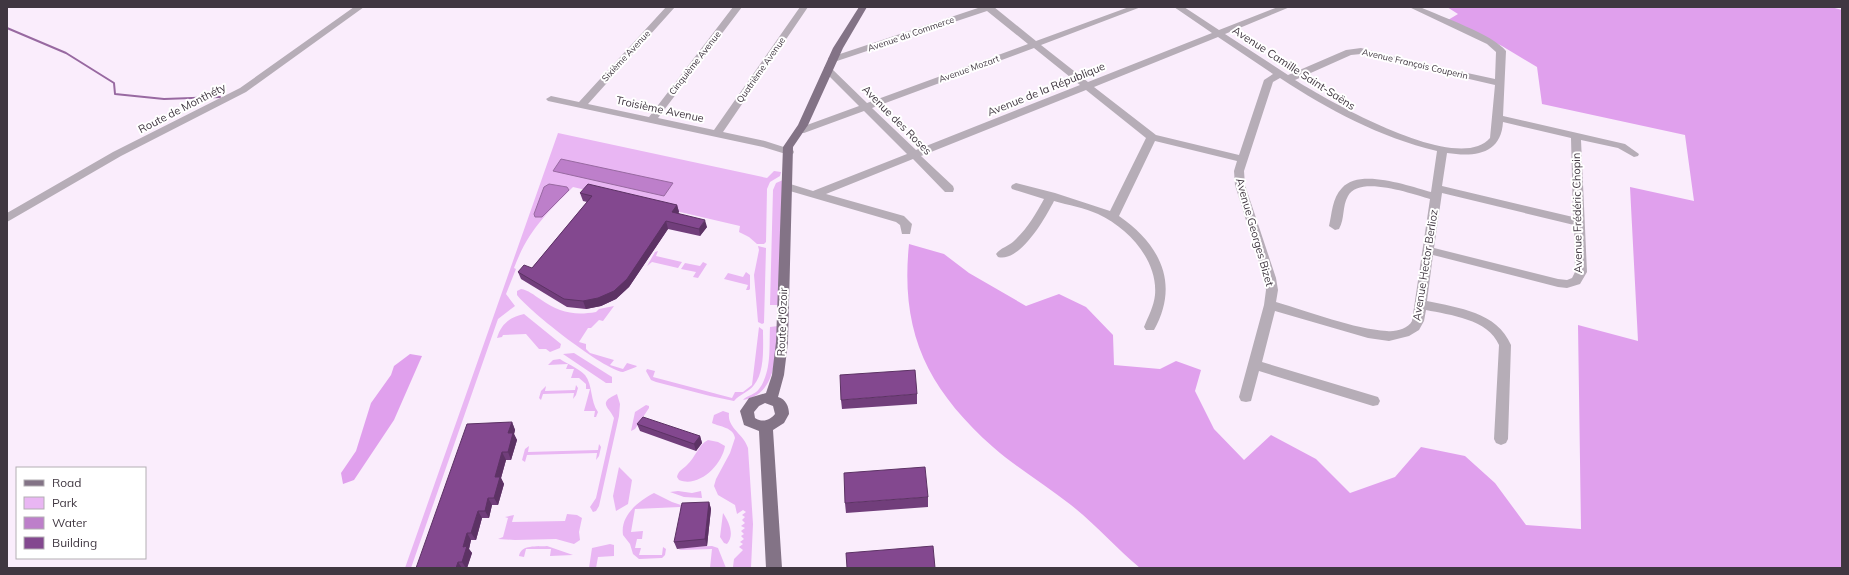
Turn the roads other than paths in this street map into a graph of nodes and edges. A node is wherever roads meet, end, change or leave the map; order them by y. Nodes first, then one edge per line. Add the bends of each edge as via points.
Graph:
1 (360, 7) edge
2 (671, 7) edge
3 (738, 7) edge
4 (804, 7) edge
5 (863, 7) edge
6 (988, 7) edge
7 (1137, 7) edge
8 (1178, 7) edge
9 (1286, 7) edge
10 (1413, 7) edge
11 (1218, 33) junction
12 (1035, 45) junction
13 (829, 65) junction
14 (1284, 76) junction
15 (1500, 83) junction
16 (1087, 86) junction
17 (551, 99) dead end
18 (581, 105) junction
19 (867, 107) junction
20 (1498, 118) junction
21 (652, 120) junction
22 (800, 131) junction
23 (718, 134) junction
24 (1576, 136) junction
25 (1152, 137) junction
26 (792, 140) junction
27 (765, 144) junction
28 (1442, 149) junction
29 (789, 152) junction
30 (1634, 154) dead end
31 (915, 155) junction
32 (1241, 159) junction
33 (787, 187) junction
34 (1016, 187) dead end
35 (949, 189) dead end
36 (1436, 192) junction
37 (815, 194) junction
38 (1051, 196) junction
39 (7, 218) edge
40 (1113, 218) junction
41 (1578, 222) junction
42 (1335, 226) dead end
43 (906, 232) dead end
44 (1428, 250) junction
45 (1002, 254) dead end
46 (1421, 304) junction
47 (1270, 305) junction
48 (1150, 327) dead end
49 (1255, 365) junction
50 (1246, 398) dead end
51 (770, 399) junction
52 (1373, 401) dead end
53 (766, 427) junction
54 (1501, 439) dead end
55 (774, 568) edge

1 - 39 street, Route de Monthéty via 243,90 117,154
2 - 18 street, Sixième Avenue
3 - 21 street, Cinquième Avenue
4 - 23 street, Quatrième Avenue
5 - 13 main road
6 - 12 street
6 - 13 street, Avenue du Commerce
7 - 12 street, Avenue Mozart
8 - 11 street, Avenue Camille Saint-Saëns
9 - 11 street, Avenue de la République
10 - 15 street, Avenue Camille Saint-Saëns via 1498,47 1502,52
11 - 14 street, Avenue Camille Saint-Saëns
11 - 16 street, Avenue de la République
12 - 16 street
12 - 19 street, Avenue Mozart
13 - 19 street, Avenue des Roses
13 - 22 main road
14 - 15 street, Avenue François Couperin via 1349,52 1361,51
14 - 28 street, Avenue Camille Saint-Saëns via 1332,108 1364,125 1396,137
14 - 32 street, Avenue Georges Bizet via 1269,80
15 - 20 street, Avenue Camille Saint-Saëns
16 - 25 street
16 - 31 street, Avenue de la République
17 - 18 street, Troisième Avenue
18 - 21 street, Troisième Avenue
19 - 22 street, Avenue Mozart
19 - 31 street, Avenue des Roses
20 - 24 street
20 - 28 street, Avenue Camille Saint-Saëns via 1496,136 1486,146 1465,151
21 - 23 street, Troisième Avenue
22 - 26 main road
23 - 27 street, Troisième Avenue
24 - 30 street via 1621,146
24 - 41 street, Avenue Frédéric Chopin
25 - 32 street
25 - 40 street
26 - 27 street, Troisième Avenue
26 - 29 main road, Route d'Ozoir
27 - 29 street, Troisième Avenue
28 - 36 street, Avenue Hector Berlioz
29 - 33 main road, Route d'Ozoir
31 - 35 street, Avenue des Roses
31 - 37 street, Avenue de la République
32 - 47 street, Avenue Georges Bizet via 1239,180 1270,278
33 - 37 street
33 - 51 main road, Route d'Ozoir via 781,362
34 - 38 street
36 - 41 street
36 - 42 street via 1378,183 1359,183 1350,186 1344,192
36 - 44 street, Avenue Hector Berlioz
37 - 43 street via 900,219 906,224
38 - 40 street via 1087,206
38 - 45 street via 1036,223 1015,246
40 - 48 street via 1142,242 1158,271 1161,296
41 - 44 street, Avenue Frédéric Chopin via 1580,274 1578,280 1569,284 1555,283
44 - 46 street, Avenue Hector Berlioz
46 - 47 street, Avenue Hector Berlioz via 1418,321 1414,327 1405,333 1389,336 1368,334
46 - 54 street via 1481,320 1495,329 1503,339 1505,345
47 - 49 street, Avenue Georges Bizet
49 - 50 street, Avenue Georges Bizet
49 - 52 street
51 - 53 main road via 780,404 783,413 777,422
51 - 53 main road via 754,402 747,414 748,420 753,424
53 - 55 main road

